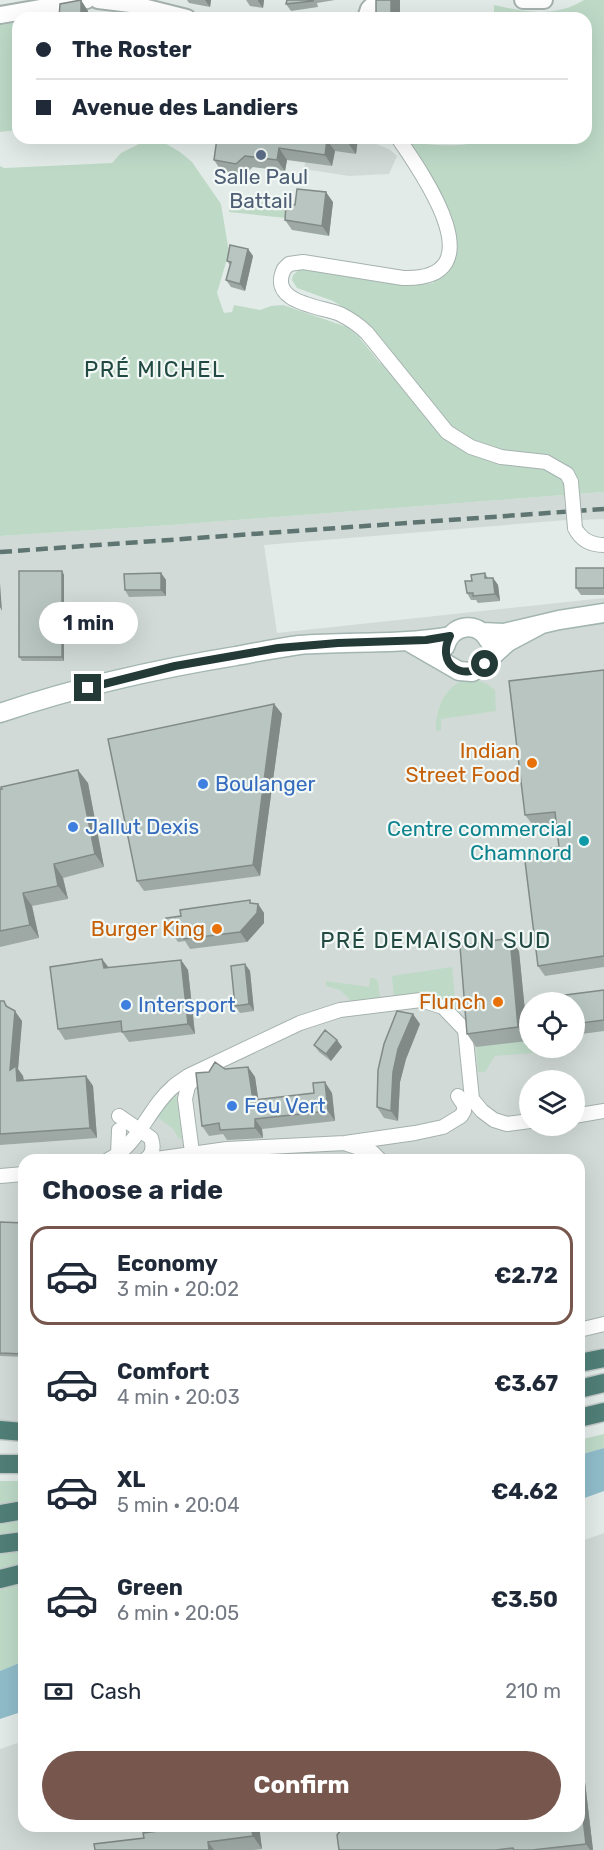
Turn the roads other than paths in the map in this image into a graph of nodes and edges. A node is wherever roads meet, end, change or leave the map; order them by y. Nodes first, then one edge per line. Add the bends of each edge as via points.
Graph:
1 (87, 0) edge
2 (98, 0) edge
3 (378, 0) edge
4 (523, 0) edge
5 (544, 0) edge
6 (131, 2) edge
7 (17, 12) edge
8 (166, 12) edge
9 (368, 12) edge
10 (402, 144) edge
11 (604, 545) edge
12 (604, 614) edge
13 (540, 625) junction
14 (482, 632) junction
15 (450, 636) junction
16 (407, 640) junction
17 (489, 659) junction
18 (453, 667) junction
19 (0, 713) edge
20 (202, 1070) junction
21 (458, 1096) dead end
22 (604, 1111) edge
23 (585, 1114) edge
24 (519, 1122) edge
25 (139, 1130) junction
26 (345, 1143) junction
27 (287, 1148) junction
28 (114, 1154) edge
29 (118, 1154) edge
30 (151, 1154) edge
31 (192, 1154) edge
32 (216, 1154) edge
33 (250, 1154) edge
34 (374, 1154) edge
35 (18, 1174) edge
36 (0, 1176) edge
37 (604, 1324) edge
38 (585, 1329) edge
39 (604, 1358) edge
40 (585, 1362) edge
41 (604, 1383) edge
42 (585, 1388) edge
43 (604, 1412) edge
44 (585, 1417) edge
45 (0, 1430) edge
46 (18, 1432) edge
47 (0, 1464) edge
48 (18, 1464) edge
49 (18, 1511) edge
50 (0, 1514) edge
51 (18, 1541) edge
52 (0, 1544) edge
53 (18, 1574) edge
54 (0, 1579) edge

1 - 7 street
2 - 6 street
3 - 9 street
4 - 5 street
6 - 8 street
10 - 11 street, bridge via 444,215 452,247 442,268 431,276 404,278 294,262 284,269 281,288 291,298 357,323 447,432 471,447 501,457 546,462 567,474 575,528 583,539
12 - 13 main road
13 - 14 main road via 504,633
13 - 17 main road via 508,642
14 - 15 main road via 469,627
14 - 17 main road via 490,645
15 - 16 main road
15 - 18 main road via 445,652
16 - 18 main road
16 - 19 main road via 289,646 175,666
17 - 18 main road via 472,672
20 - 24 street via 300,1023 340,1010 421,1000 443,1007 465,1030 472,1099 494,1120
20 - 25 street via 173,1086
20 - 31 street via 188,1086 185,1099
21 - 26 street via 464,1111 443,1127
22 - 23 street
25 - 28 street via 119,1123
25 - 29 street
25 - 30 street via 151,1138
26 - 27 street
26 - 34 street
27 - 32 street
27 - 33 street
35 - 36 street
37 - 38 street
39 - 40 highway
41 - 42 highway
43 - 44 highway
45 - 46 highway
47 - 48 highway
49 - 50 highway
51 - 52 highway
53 - 54 highway

